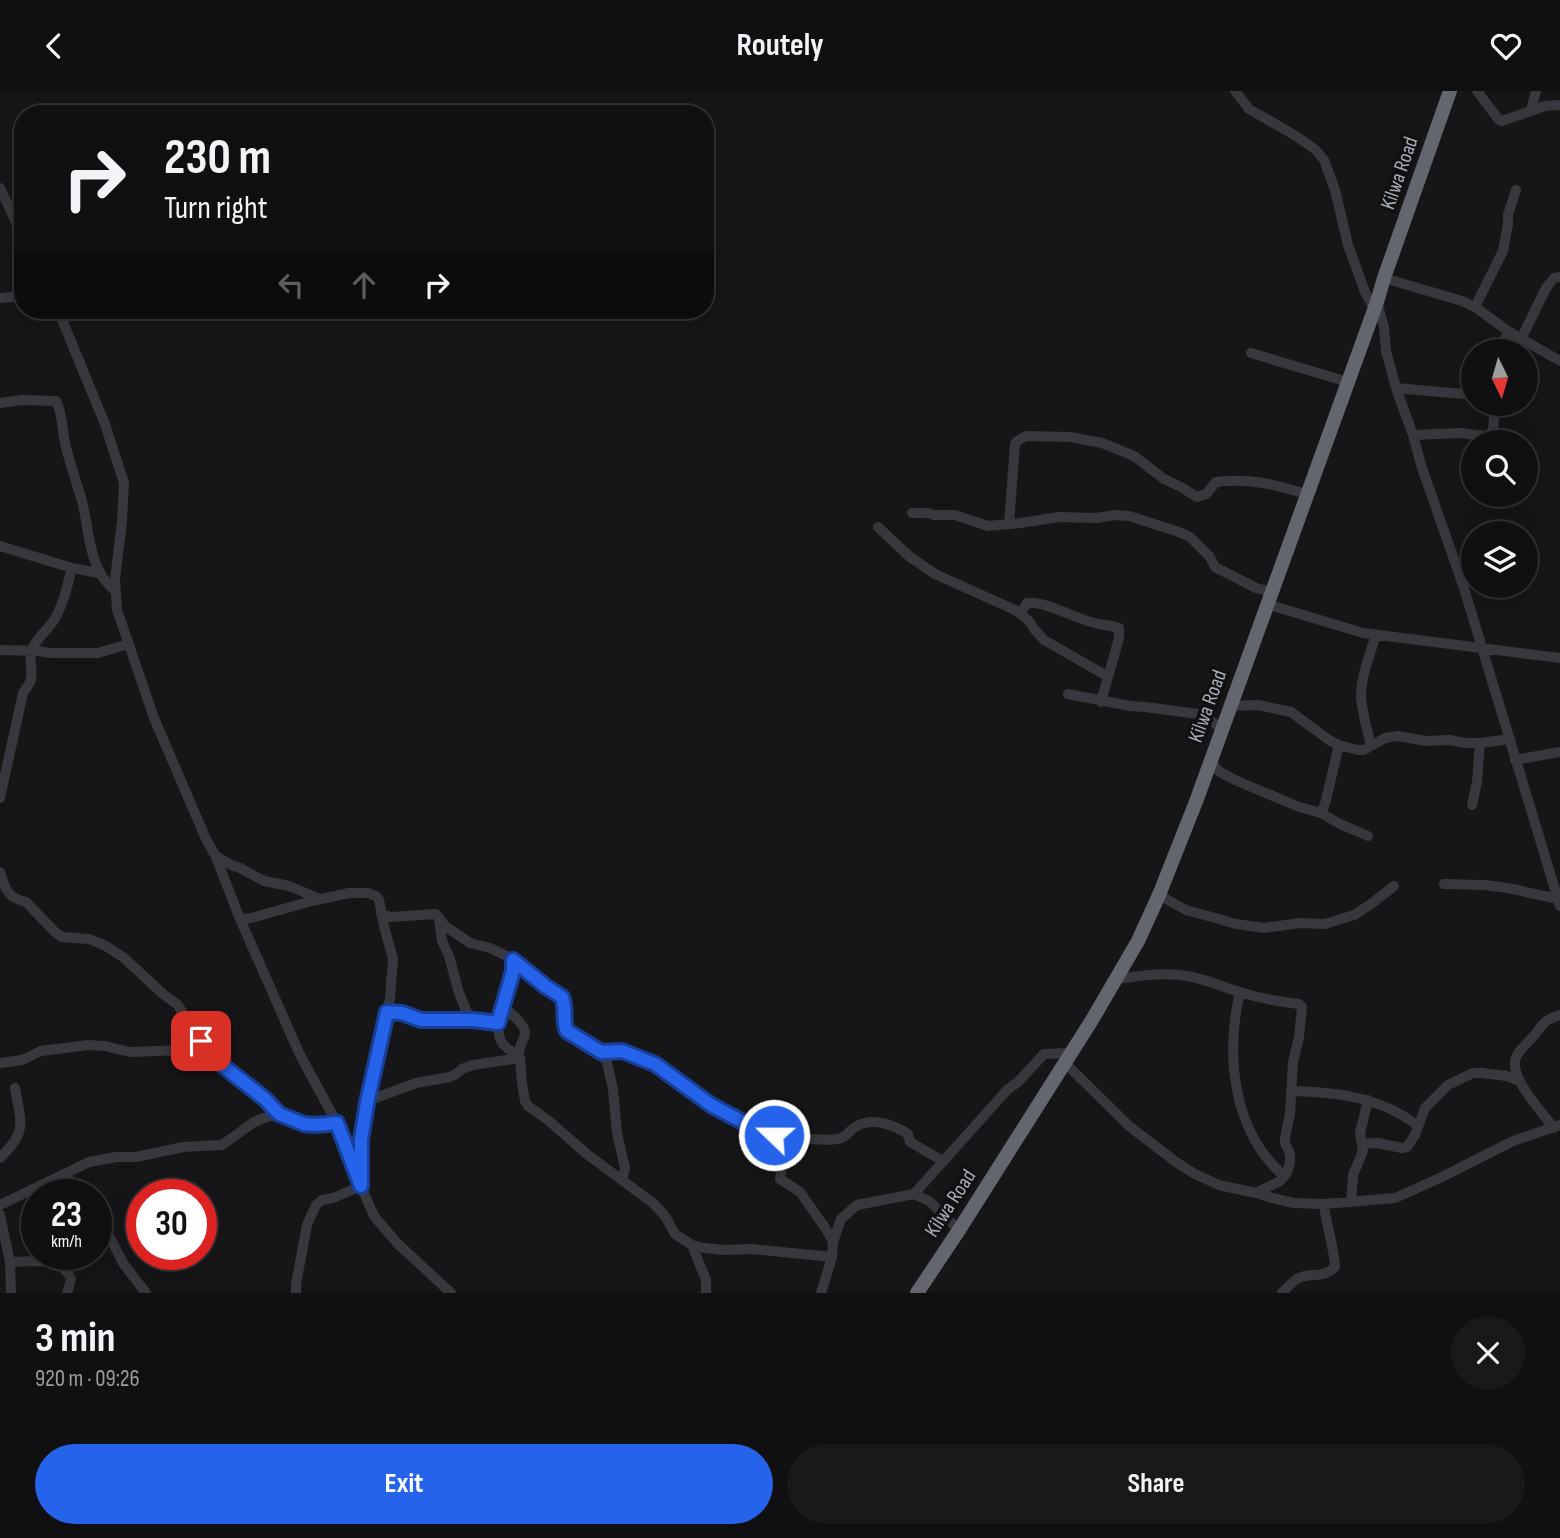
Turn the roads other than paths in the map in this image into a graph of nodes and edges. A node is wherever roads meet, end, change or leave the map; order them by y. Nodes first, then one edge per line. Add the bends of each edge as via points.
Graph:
1 (1235, 91) edge
2 (1450, 91) edge
3 (1477, 91) edge
4 (1536, 91) edge
5 (1560, 105) edge
6 (1531, 110) junction
7 (0, 188) edge
8 (1516, 190) dead end
9 (14, 218) edge
10 (1558, 275) edge
11 (1384, 278) junction
12 (1376, 305) junction
13 (1475, 307) junction
14 (62, 319) edge
15 (1508, 331) junction
16 (1505, 339) edge
17 (1521, 339) joint
18 (1538, 349) edge
19 (1251, 353) dead end
20 (1560, 361) edge
21 (1348, 382) junction
22 (1396, 388) junction
23 (1461, 394) edge
24 (0, 403) edge
25 (1494, 417) edge
26 (1413, 435) junction
27 (1306, 494) junction
28 (912, 513) dead end
29 (1009, 524) junction
30 (878, 527) dead end
31 (0, 546) edge
32 (72, 568) junction
33 (99, 573) junction
34 (115, 591) junction
35 (1269, 598) junction
36 (1020, 614) junction
37 (1376, 635) junction
38 (128, 644) junction
39 (1481, 648) junction
40 (0, 650) edge
41 (32, 651) junction
42 (1560, 658) edge
43 (1107, 676) junction
44 (1068, 694) dead end
45 (1101, 702) junction
46 (1230, 705) junction
47 (1222, 727) junction
48 (1510, 739) junction
49 (1480, 743) junction
50 (1339, 745) junction
51 (1371, 746) junction
52 (1560, 752) edge
53 (1516, 760) junction
54 (1209, 761) junction
55 (4, 766) edge
56 (0, 798) edge
57 (1472, 805) dead end
58 (1321, 813) junction
59 (1368, 836) dead end
60 (215, 855) junction
61 (0, 872) edge
62 (1444, 884) dead end
63 (1556, 884) edge
64 (1394, 887) dead end
65 (1159, 895) junction
66 (321, 899) junction
67 (1559, 902) edge
68 (382, 914) junction
69 (240, 919) junction
70 (439, 919) junction
71 (513, 960) junction
72 (1117, 979) junction
73 (1240, 992) junction
74 (502, 1006) junction
75 (387, 1012) junction
76 (1560, 1015) edge
77 (473, 1020) junction
78 (498, 1023) junction
79 (601, 1052) junction
80 (519, 1057) junction
81 (213, 1058) junction
82 (1067, 1058) junction
83 (0, 1063) edge
84 (1519, 1081) junction
85 (15, 1088) dead end
86 (1292, 1091) junction
87 (1368, 1100) junction
88 (367, 1103) junction
89 (279, 1114) junction
90 (337, 1123) junction
91 (1418, 1126) junction
92 (1557, 1127) edge
93 (783, 1137) junction
94 (1362, 1144) junction
95 (0, 1158) edge
96 (943, 1161) junction
97 (64, 1174) junction
98 (1284, 1176) junction
99 (68, 1179) edge
100 (622, 1180) junction
101 (361, 1186) junction
102 (1256, 1193) junction
103 (914, 1195) junction
104 (1352, 1202) junction
105 (1324, 1204) junction
106 (0, 1205) edge
107 (0, 1215) edge
108 (959, 1230) junction
109 (112, 1238) edge
110 (833, 1242) junction
111 (692, 1244) junction
112 (832, 1257) junction
113 (10, 1262) junction
114 (11, 1293) edge
115 (67, 1293) edge
116 (146, 1293) edge
117 (296, 1293) edge
118 (452, 1293) edge
119 (706, 1293) edge
120 (821, 1293) edge
121 (916, 1293) edge
122 (1282, 1293) edge

1 - 12 street via 1249,109 1296,136 1324,160 1348,245 1365,292
2 - 11 highway, Kilwa Road
3 - 6 street via 1499,120
4 - 6 street
5 - 6 street
7 - 9 street
8 - 13 street via 1503,251
10 - 17 street via 1546,288
11 - 12 highway, Kilwa Road
11 - 13 street
12 - 21 highway, Kilwa Road
12 - 22 street
13 - 15 street
14 - 34 street via 124,482
15 - 16 street
15 - 17 street
18 - 20 street
19 - 21 street
21 - 27 highway, Kilwa Road
22 - 23 street
22 - 26 street
24 - 33 street via 56,401 59,406
25 - 26 street via 1493,431 1486,436
26 - 39 street
27 - 29 street via 1248,480 1216,482 1206,494 1196,497 1134,456 1102,443 1026,436 1015,444
27 - 35 highway, Kilwa Road
28 - 29 street via 955,515 988,526
29 - 35 street via 1059,517 1129,516 1189,537 1215,567
30 - 36 street via 935,573
31 - 32 street
32 - 33 street
32 - 41 street via 58,614
33 - 34 street
34 - 38 street
35 - 37 street via 1339,627
35 - 46 highway, Kilwa Road
36 - 43 street via 1044,640
36 - 43 street via 1027,604 1037,603 1118,627
37 - 39 street
37 - 51 street via 1361,696
38 - 41 street via 97,653
38 - 60 street via 154,718
39 - 42 street
39 - 48 street
40 - 41 street
41 - 55 street via 32,676 23,693
43 - 45 street
44 - 45 street
45 - 47 street via 1199,714
46 - 47 highway, Kilwa Road
46 - 50 street via 1291,712
47 - 54 highway, Kilwa Road
48 - 49 street
48 - 53 street
49 - 51 street via 1398,736
49 - 57 street
50 - 51 street via 1358,750
50 - 58 street
52 - 53 street
53 - 63 street
54 - 58 street via 1235,780
54 - 65 highway, Kilwa Road
55 - 56 street
58 - 59 street
60 - 66 street via 264,881
60 - 69 street
61 - 81 street via 8,894 26,902 56,933 104,945 178,1005
62 - 67 street via 1508,888
63 - 67 street
64 - 65 street via 1353,915 1325,924 1264,928 1201,914
65 - 72 highway, Kilwa Road
66 - 68 street via 368,893 379,900
66 - 69 street
68 - 70 street via 436,914
68 - 75 street via 393,959
69 - 90 street via 300,1055
70 - 71 street via 470,943
70 - 77 street via 459,993
71 - 74 street
71 - 79 street via 562,997 567,1031
72 - 73 street via 1187,976
72 - 82 highway, Kilwa Road
73 - 86 street via 1302,1007
73 - 98 street via 1233,1047 1241,1106 1259,1146
74 - 78 street
74 - 80 street via 524,1029
75 - 77 street via 421,1020
75 - 88 street
76 - 84 street via 1544,1022 1517,1054
77 - 78 street
78 - 80 street via 501,1043
79 - 93 street via 622,1051 645,1059 711,1105
79 - 100 street via 613,1089 625,1168
80 - 88 street via 473,1065 450,1077 410,1085
80 - 100 street via 528,1107
81 - 83 street via 183,1050 130,1052 88,1045 41,1051
81 - 89 street
82 - 96 street via 1044,1054
82 - 102 street via 1129,1126 1176,1162 1219,1185
82 - 108 highway, Kilwa Road
84 - 91 street via 1471,1074 1435,1097
84 - 92 street
85 - 95 street via 19,1135
86 - 87 street
86 - 98 street via 1285,1138 1290,1162
87 - 91 street via 1404,1114
87 - 94 street
88 - 101 street
89 - 90 street via 304,1124
89 - 97 street via 254,1122 222,1145 102,1158
90 - 101 street
91 - 94 street via 1405,1148
92 - 104 street via 1513,1141 1395,1198
93 - 96 street via 834,1140 859,1125 880,1123 908,1134 910,1142
93 - 110 street via 780,1179 800,1192
94 - 104 street via 1353,1175
96 - 103 street
97 - 99 street
97 - 106 street
98 - 102 street
100 - 111 street via 653,1203 675,1234
101 - 117 street via 316,1205 307,1225
101 - 118 street via 374,1216
102 - 105 street via 1286,1202
103 - 108 street via 929,1201
103 - 110 street via 857,1205 841,1219
104 - 105 street
105 - 122 street via 1335,1268 1321,1276 1296,1279
107 - 113 street
108 - 121 highway, Kilwa Road
109 - 116 street via 123,1263
110 - 112 street
111 - 112 street
111 - 119 street via 706,1280
112 - 120 street
113 - 114 street
113 - 115 street via 51,1261 64,1267 71,1279

